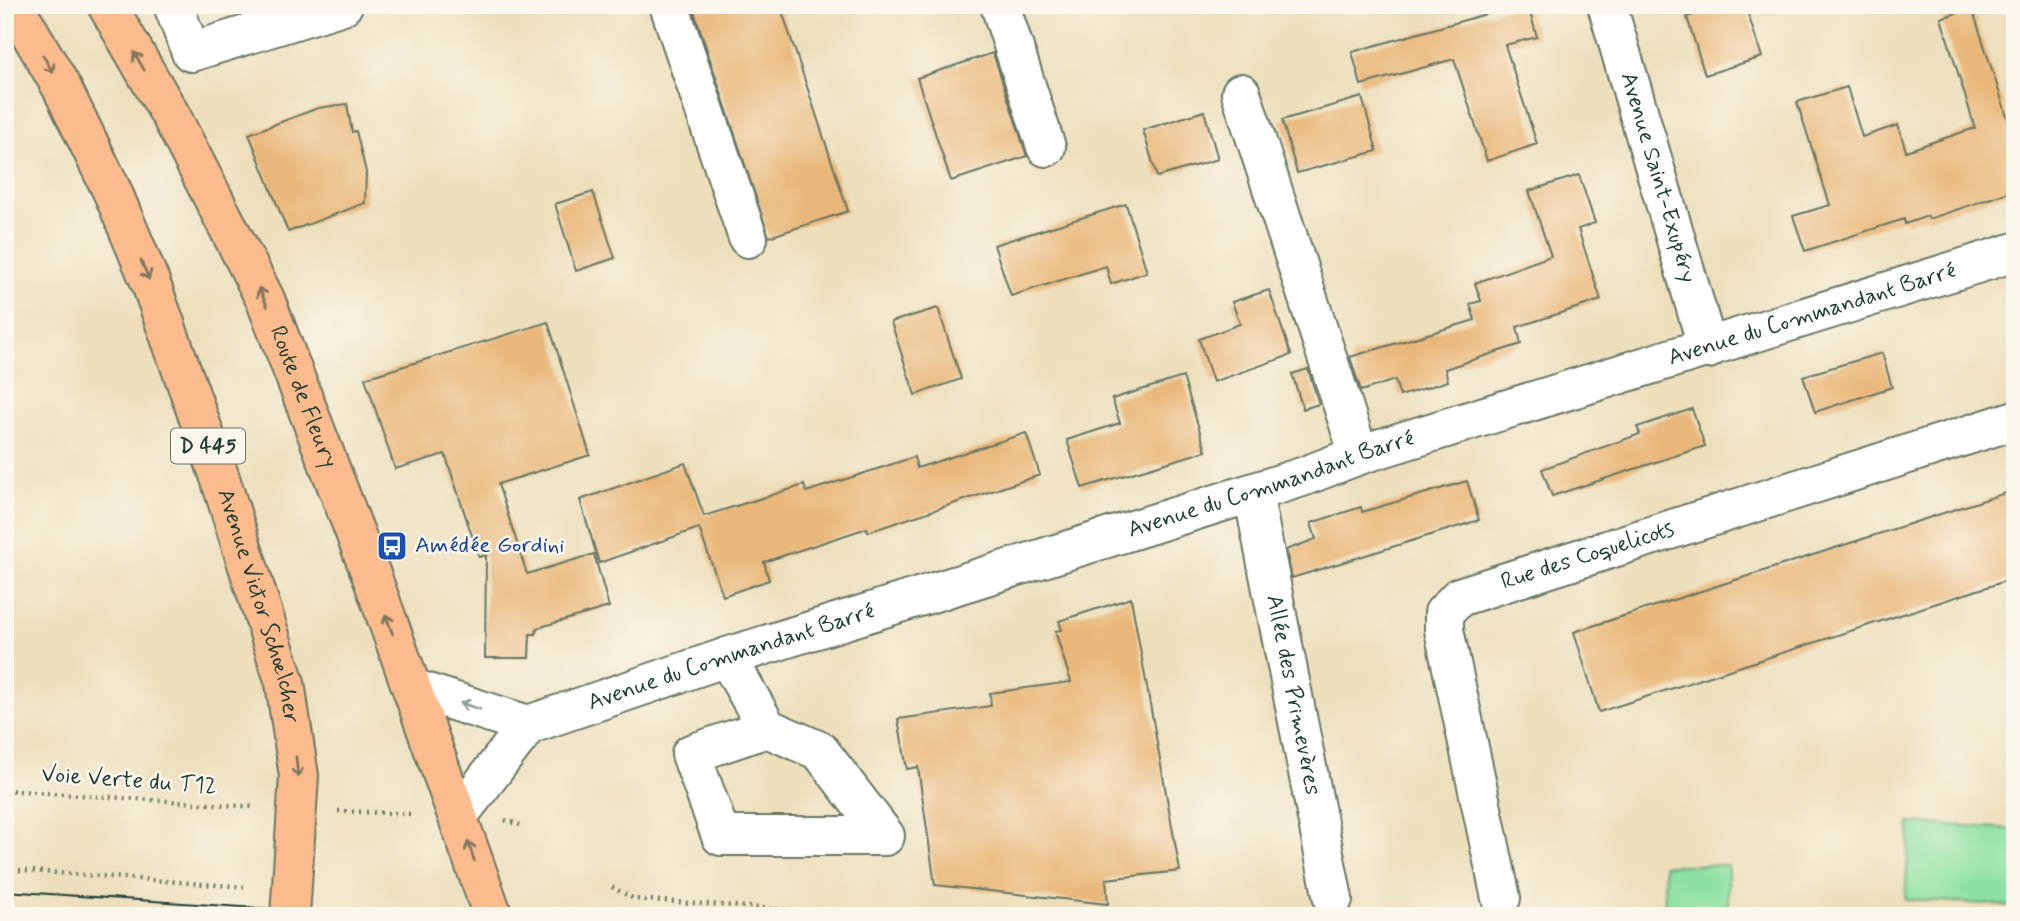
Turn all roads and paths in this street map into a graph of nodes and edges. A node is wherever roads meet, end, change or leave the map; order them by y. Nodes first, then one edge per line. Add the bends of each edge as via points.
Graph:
1 (14, 5) edge
2 (107, 5) edge
3 (173, 5) edge
4 (343, 5) edge
5 (670, 5) edge
6 (1000, 5) edge
7 (1607, 5) edge
8 (1241, 93) dead end
9 (1046, 147) dead end
10 (748, 237) dead end
11 (2015, 252) edge
12 (1708, 349) junction
13 (2015, 420) edge
14 (1359, 455) junction
15 (1253, 493) junction
16 (727, 657) junction
17 (412, 688) junction
18 (528, 724) junction
19 (767, 728) junction
20 (5, 790) edge
21 (296, 809) junction
22 (458, 816) junction
23 (5, 869) edge
24 (244, 887) dead end
25 (612, 887) dead end
26 (1501, 898) dead end
27 (1333, 899) dead end
28 (290, 916) edge
29 (493, 916) edge
30 (876, 916) edge

1 -> 21 main road, Avenue Victor Schœlcher / D 445 via 62,88 113,193 151,284 219,475 285,683 299,776
17 -> 2 main road, Route de Fleury via 265,299 171,116
3 - 4 street via 191,52
5 - 10 street
6 - 9 street
7 - 12 street, Avenue Saint-Exupéry
8 - 14 street
11 - 12 street, Avenue du Commandant Barré
12 - 14 street, Avenue du Commandant Barré
13 - 26 street, Rue des Coquelicots via 1459,597 1444,613 1444,630
14 - 15 street, Avenue du Commandant Barré
15 - 16 street, Avenue du Commandant Barré
15 - 27 street, Allée des Primevères
16 - 18 street, Avenue du Commandant Barré
16 - 19 street
18 -> 17 street
17 - 22 main road
18 - 22 street
19 - 19 street via 691,754 721,836 885,836 820,751
20 - 21 path, Voie Verte du T12
21 - 22 path, Voie Verte du T12
21 - 28 main road, Avenue Victor Schœlcher / D 445
29 -> 22 main road
23 - 24 path
25 - 30 path via 634,899

